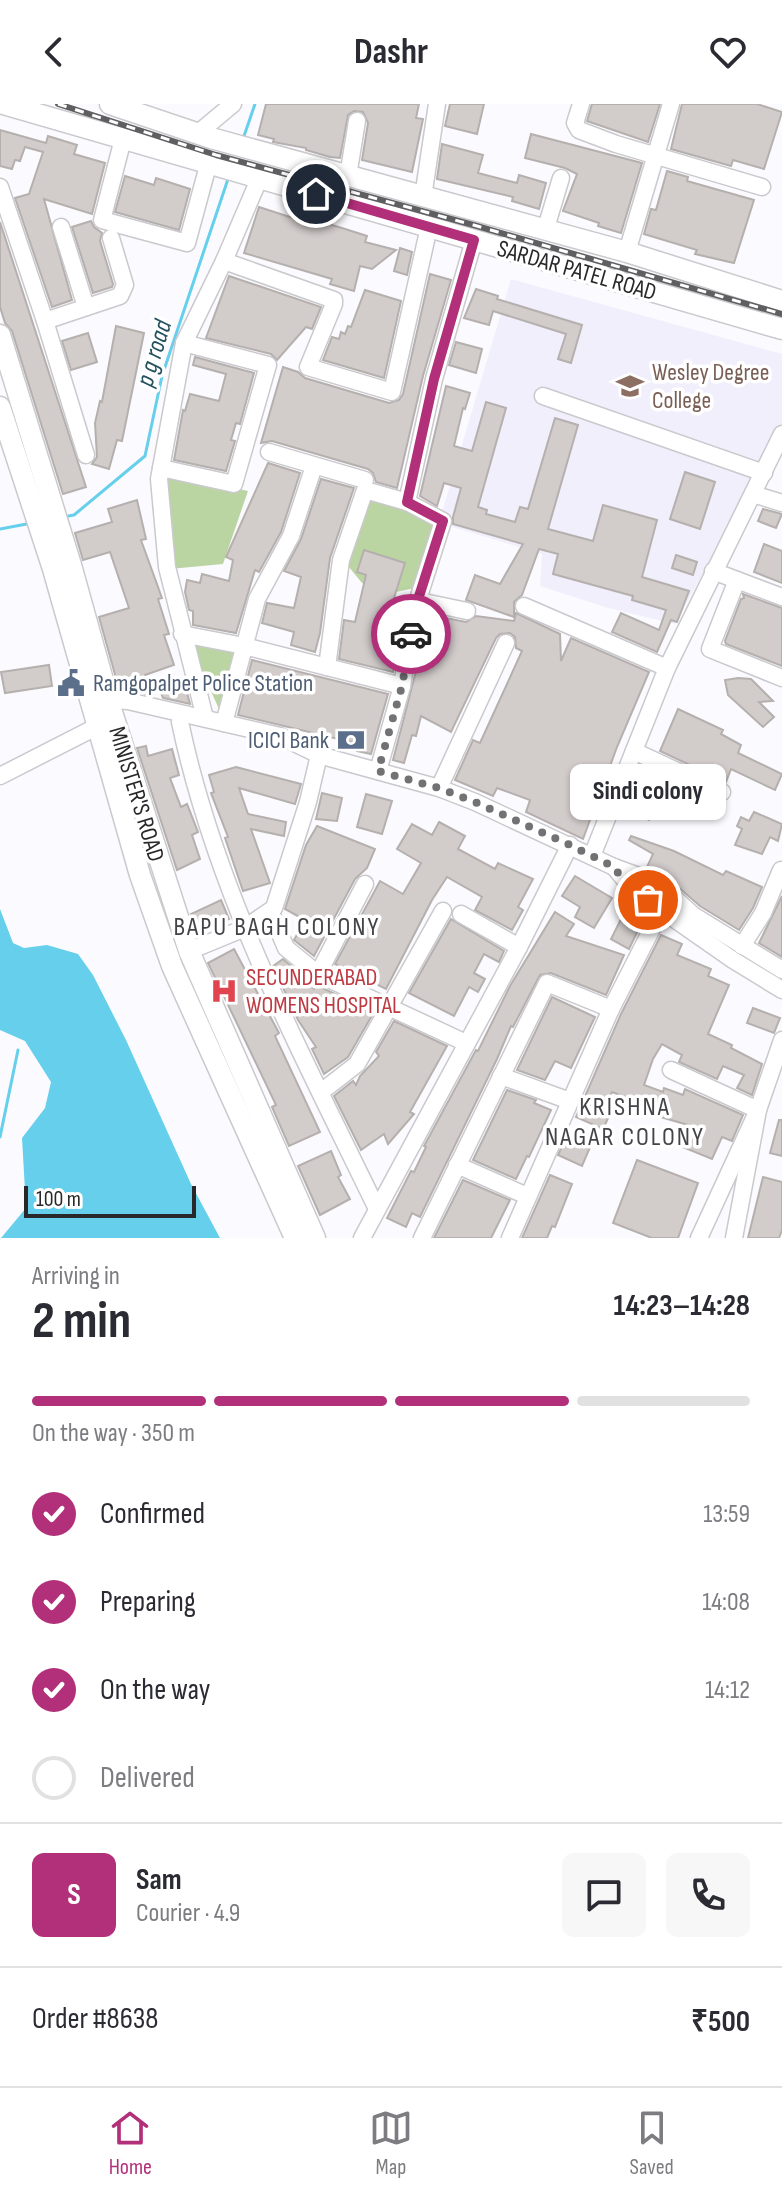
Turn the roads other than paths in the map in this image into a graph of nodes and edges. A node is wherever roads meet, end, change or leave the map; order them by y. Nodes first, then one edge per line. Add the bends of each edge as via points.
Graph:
1 (3, 104) edge
2 (110, 104) edge
3 (233, 104) edge
4 (437, 104) edge
5 (581, 104) edge
6 (671, 104) edge
7 (357, 121) dead end
8 (204, 136) junction
9 (123, 139) junction
10 (655, 156) junction
11 (215, 164) junction
12 (255, 176) junction
13 (348, 176) junction
14 (561, 178) dead end
15 (0, 187) edge
16 (762, 187) dead end
17 (423, 197) junction
18 (484, 215) junction
19 (512, 222) junction
20 (61, 227) dead end
21 (429, 227) junction
22 (545, 231) junction
23 (111, 238) dead end
24 (476, 241) junction
25 (505, 249) junction
26 (627, 252) junction
27 (224, 261) junction
28 (782, 301) edge
29 (86, 307) junction
30 (45, 321) junction
31 (782, 329) edge
32 (0, 335) edge
33 (184, 343) junction
34 (543, 396) dead end
35 (0, 407) edge
36 (782, 434) edge
37 (269, 452) dead end
38 (86, 455) dead end
39 (314, 466) junction
40 (161, 468) junction
41 (764, 473) junction
42 (365, 480) dead end
43 (753, 494) junction
44 (407, 502) junction
45 (782, 503) edge
46 (62, 567) junction
47 (713, 571) junction
48 (737, 580) junction
49 (782, 597) edge
50 (419, 601) junction
51 (524, 606) dead end
52 (467, 611) dead end
53 (182, 634) junction
54 (506, 643) dead end
55 (244, 646) junction
56 (327, 667) junction
57 (667, 668) junction
58 (782, 678) edge
59 (402, 686) junction
60 (100, 709) junction
61 (205, 718) junction
62 (180, 722) junction
63 (224, 723) junction
64 (297, 745) junction
65 (634, 751) junction
66 (319, 755) junction
67 (378, 771) junction
68 (0, 776) edge
69 (439, 788) junction
70 (722, 792) dead end
71 (570, 845) junction
72 (592, 856) junction
73 (614, 867) junction
74 (781, 870) edge
75 (365, 884) dead end
76 (662, 909) junction
77 (443, 911) dead end
78 (271, 913) junction
79 (461, 914) dead end
80 (245, 928) junction
81 (742, 946) junction
82 (519, 947) junction
83 (286, 948) junction
84 (189, 951) junction
85 (261, 963) junction
86 (782, 970) edge
87 (318, 974) junction
88 (782, 990) edge
89 (390, 1006) junction
90 (611, 1009) junction
91 (782, 1040) edge
92 (466, 1043) junction
93 (671, 1070) dead end
94 (501, 1076) junction
95 (321, 1092) junction
96 (570, 1101) junction
97 (758, 1110) junction
98 (457, 1165) junction
99 (527, 1196) junction
100 (377, 1209) junction
101 (368, 1236) edge
102 (295, 1238) edge
103 (315, 1238) edge
104 (422, 1238) edge
105 (510, 1238) edge
106 (699, 1238) edge
107 (734, 1238) edge

1 - 9 main road, SARDAR PATEL ROAD
2 - 8 main road, SARDAR PATEL ROAD
3 - 8 street
4 - 17 street
5 - 10 street via 575,123 579,130
6 - 10 street
7 - 13 street
8 - 13 main road, SARDAR PATEL ROAD
9 - 11 main road, SARDAR PATEL ROAD
9 - 11 street via 102,220 188,243 203,186
10 - 16 street
10 - 26 street
11 - 12 main road, SARDAR PATEL ROAD
12 - 21 main road, SARDAR PATEL ROAD
12 - 27 street
13 - 17 main road, SARDAR PATEL ROAD
14 - 22 street
15 - 30 street
17 - 18 main road, SARDAR PATEL ROAD
18 - 19 main road, SARDAR PATEL ROAD
18 - 24 main road via 492,223 488,235
19 - 22 main road, SARDAR PATEL ROAD
19 - 25 main road via 503,227
20 - 29 street
21 - 24 main road, SARDAR PATEL ROAD
21 - 27 street via 392,392 308,368 334,300
22 - 26 main road, SARDAR PATEL ROAD
23 - 29 street via 124,291
24 - 25 main road, SARDAR PATEL ROAD
24 - 44 street via 434,379
25 - 31 main road, SARDAR PATEL ROAD
26 - 28 main road, SARDAR PATEL ROAD
27 - 33 street
29 - 30 street
30 - 38 street
32 - 46 main road, MINISTER'S ROAD via 35,446
33 - 40 street
33 - 40 street via 268,365 234,484
34 - 41 street
35 - 46 main road, MINISTER'S ROAD
36 - 41 street
37 - 39 street
39 - 42 street
39 - 55 street via 291,536 257,599
40 - 53 street via 167,567
41 - 43 street
43 - 45 street
43 - 47 street
44 - 50 street via 443,521
44 - 56 street via 365,490 341,560
46 - 60 main road, MINISTER'S ROAD
47 - 48 street
47 - 57 street
48 - 49 street
48 - 58 street via 710,649
50 - 52 street
50 - 59 street
51 - 57 street
53 - 55 street
53 - 61 street
54 - 69 street
55 - 56 street
55 - 63 street
56 - 59 street
57 - 65 street
59 - 67 street
60 - 61 street
60 - 62 street
60 - 68 street
60 - 84 main road, MINISTER'S ROAD
60 - 102 main road, MINISTER'S ROAD via 140,875 172,966
61 - 63 street
62 - 64 street
62 - 80 street
63 - 64 street
64 - 66 street
65 - 70 street
65 - 72 street
66 - 67 street
66 - 78 street
67 - 69 street
69 - 71 street
71 - 72 street
71 - 82 street
72 - 73 street
73 - 76 street via 625,883
73 - 81 street via 644,878
74 - 81 street
75 - 87 street
76 - 88 street
76 - 90 street
77 - 89 street
78 - 80 street
78 - 83 street
79 - 82 street
80 - 84 street
80 - 85 street
81 - 86 street
82 - 92 street
83 - 85 street
83 - 87 street
84 - 103 main road, MINISTER'S ROAD
85 - 95 street
87 - 89 street
89 - 92 street
89 - 95 street via 357,1064
90 - 94 street via 547,983
90 - 96 street
91 - 97 street
92 - 100 street
93 - 97 street
94 - 96 street
94 - 98 street
95 - 100 street
96 - 99 street
97 - 106 street
97 - 107 street
98 - 99 street
98 - 104 street
99 - 105 street
100 - 101 street

